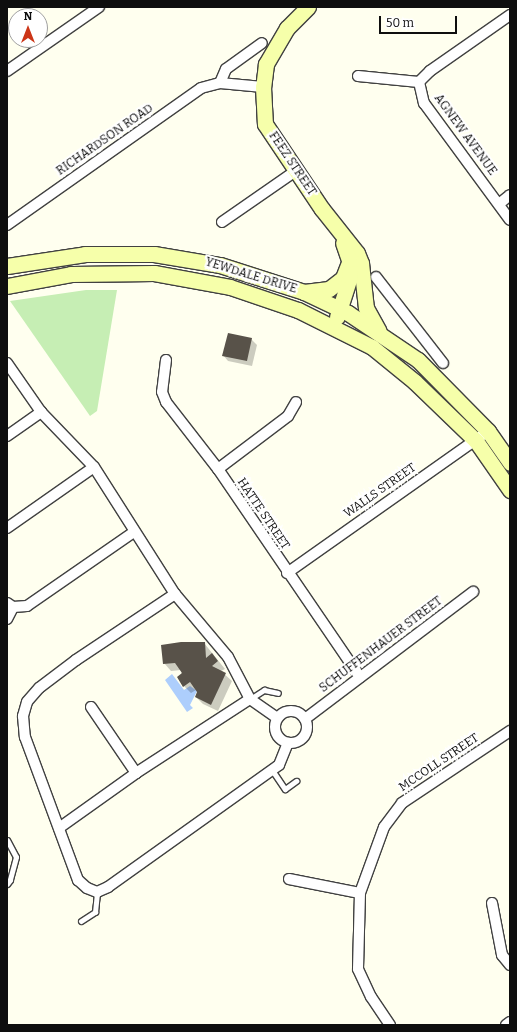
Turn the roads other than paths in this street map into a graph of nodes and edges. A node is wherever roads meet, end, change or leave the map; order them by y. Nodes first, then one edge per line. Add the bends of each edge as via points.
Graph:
1 (99, 7) edge
2 (308, 7) edge
3 (510, 15) edge
4 (262, 43) dead end
5 (7, 71) edge
6 (358, 76) dead end
7 (418, 82) junction
8 (220, 83) junction
9 (263, 87) junction
10 (297, 170) junction
11 (510, 194) edge
12 (499, 204) junction
13 (510, 220) edge
14 (222, 222) dead end
15 (7, 225) edge
16 (339, 232) junction
17 (349, 260) junction
18 (7, 266) edge
19 (370, 280) junction
20 (7, 286) edge
21 (304, 292) junction
22 (343, 311) junction
23 (335, 329) junction
24 (381, 334) junction
25 (432, 349) junction
26 (166, 360) dead end
27 (419, 362) junction
28 (7, 363) edge
29 (443, 363) dead end
30 (296, 402) dead end
31 (41, 412) junction
32 (488, 432) junction
33 (7, 436) edge
34 (476, 441) junction
35 (510, 463) edge
36 (94, 467) junction
37 (218, 469) junction
38 (510, 490) edge
39 (7, 528) edge
40 (134, 532) junction
41 (287, 573) junction
42 (473, 592) dead end
43 (175, 594) junction
44 (10, 605) edge
45 (7, 619) edge
46 (360, 677) junction
47 (278, 693) dead end
48 (250, 699) junction
49 (91, 707) dead end
50 (277, 718) junction
51 (305, 719) junction
52 (510, 731) edge
53 (288, 743) junction
54 (272, 770) junction
55 (136, 773) junction
56 (296, 780) dead end
57 (59, 828) junction
58 (7, 840) edge
59 (289, 879) dead end
60 (7, 884) edge
61 (97, 892) junction
62 (360, 893) junction
63 (492, 903) dead end
64 (81, 921) dead end
65 (510, 965) edge
66 (510, 1022) edge
67 (390, 1025) edge
68 (506, 1025) edge

1 - 5 street
2 - 9 main road, FEEZ STREET via 287,28 273,49 266,64
3 - 7 street
4 - 8 street via 226,69
6 - 7 street
7 - 12 street, AGNEW AVENUE via 424,103
8 - 9 street, RICHARDSON ROAD
8 - 15 street, RICHARDSON ROAD via 201,88
9 - 10 main road, FEEZ STREET via 266,124
10 - 14 street
10 - 16 main road, FEEZ STREET
11 - 12 street
12 - 13 street, AGNEW AVENUE
16 - 17 main road, FEEZ STREET
16 - 19 main road, FEEZ STREET via 357,253
17 - 21 main road via 347,271 336,284 328,289
17 - 22 main road, FEEZ STREET via 349,286
18 - 21 main road, YEWDALE DRIVE via 85,254 154,254 220,264
19 - 22 main road, FEEZ STREET
19 - 24 main road via 366,308
19 - 25 street, FEEZ STREET
20 - 23 main road, YEWDALE DRIVE via 71,274 154,273 194,279 254,294 298,310
21 - 22 main road, YEWDALE DRIVE
22 - 23 main road, FEEZ STREET
22 - 24 main road
23 - 34 main road via 372,347 415,382
24 - 27 main road
25 - 27 street
25 - 29 street, FEEZ STREET
26 - 37 street, HATTE STREET via 162,392 166,402
27 - 32 main road
28 - 31 street
30 - 37 street via 288,416
31 - 33 street
31 - 36 street
32 - 34 street, WALLS STREET
32 - 35 main road
34 - 38 main road
34 - 41 street, WALLS STREET
36 - 39 street
36 - 40 street
37 - 41 street, HATTE STREET
40 - 43 street
40 - 44 street via 27,606
41 - 46 street, HATTE STREET
42 - 46 street, SCHUFFENHAUER STREET
43 - 48 street via 228,657
43 - 57 street via 76,660 39,688 27,702 23,716 25,737
44 - 45 street
46 - 51 street, SCHUFFENHAUER STREET
47 - 48 lane via 264,690
48 - 50 street
48 - 55 street
49 - 55 street
50 - 51 street via 291,711
50 - 53 street via 276,734
51 - 53 street via 307,729 303,738
52 - 62 street, MCCOLL STREET via 402,803 384,827
53 - 54 street via 279,765
54 - 56 lane via 285,789
54 - 61 street via 108,887
55 - 57 street
57 - 61 street via 78,880
58 - 60 lane via 16,857
59 - 62 street
61 - 64 lane via 95,912
62 - 67 street, MCCOLL STREET via 358,969 371,997
63 - 65 street via 502,954
66 - 68 street

